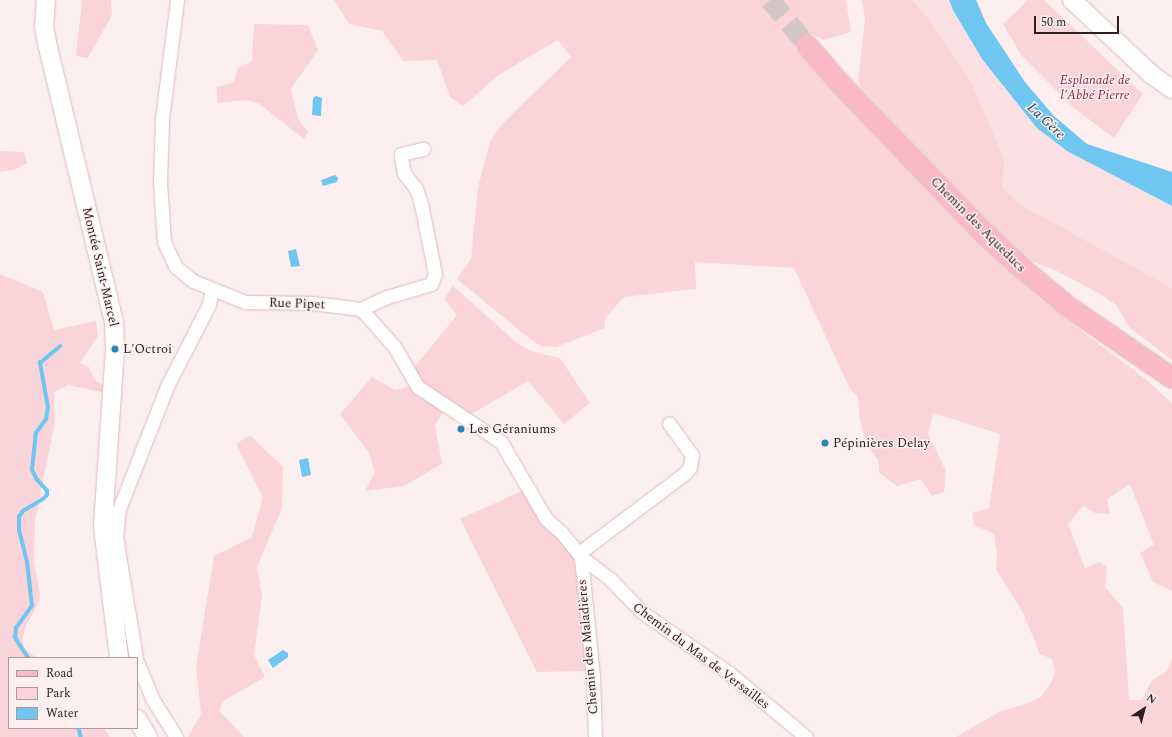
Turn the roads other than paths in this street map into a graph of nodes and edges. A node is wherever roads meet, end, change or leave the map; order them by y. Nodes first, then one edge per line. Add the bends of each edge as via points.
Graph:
1 (46, 0) edge
2 (177, 0) edge
3 (1072, 0) edge
4 (807, 46) tunnel mouth
5 (1172, 89) edge
6 (423, 149) dead end
7 (212, 289) junction
8 (361, 309) junction
9 (1172, 378) edge
10 (669, 423) dead end
11 (110, 539) junction
12 (580, 555) junction
13 (119, 657) edge
14 (136, 657) edge
15 (138, 664) edge
16 (138, 721) edge
17 (148, 737) edge
18 (176, 737) edge
19 (595, 737) edge
20 (806, 737) edge

1 - 11 main road, Montée Saint-Marcel via 44,26 47,43 114,322 115,349 104,514
2 - 7 street, Rue Pipet via 162,120 162,230 168,253 175,266 192,281
3 - 5 main road via 1152,75
4 - 9 main road, Chemin des Aqueducs via 984,233 1017,264 1068,306
6 - 8 street via 401,154 401,157 404,173 416,188 421,204 435,274 431,284
7 - 8 street, Rue Pipet via 245,302 313,303
7 - 11 street via 209,304 168,384 119,509
8 - 12 street via 394,346 418,387 501,442 546,519
10 - 12 street via 692,455 690,467
11 - 13 main road, Montée Saint-Marcel
11 - 14 street via 121,558
12 - 19 street, Chemin des Maladières via 593,677
12 - 20 street, Chemin du Mas de Versailles via 610,579 642,612 729,673
15 - 18 street via 154,700
16 - 17 main road

